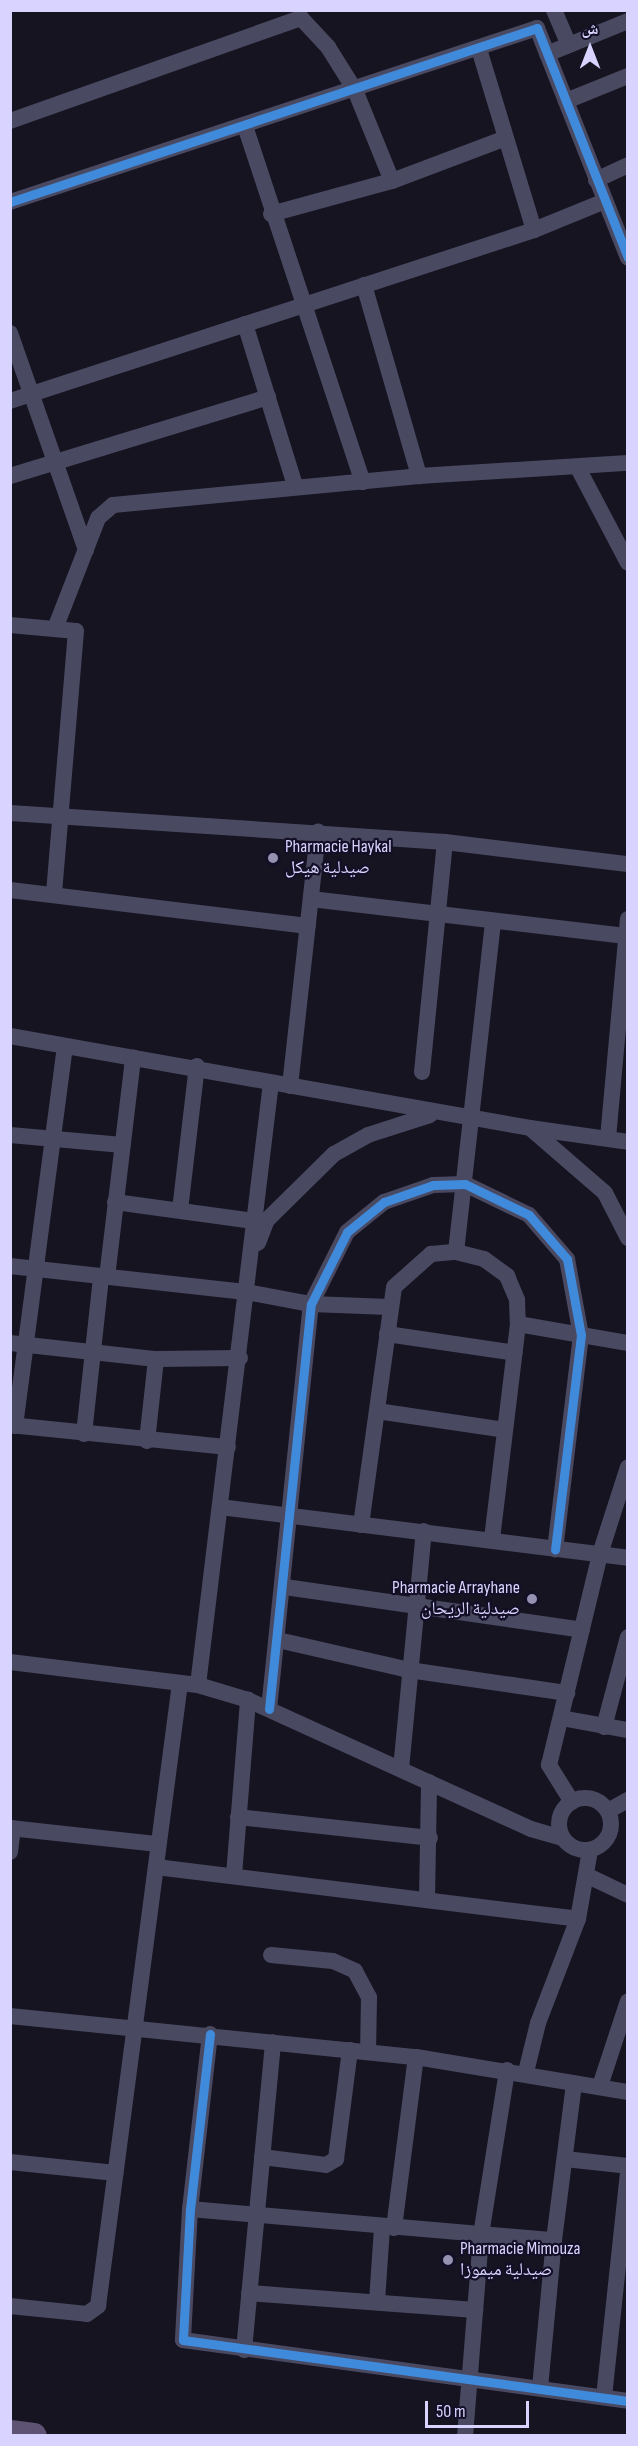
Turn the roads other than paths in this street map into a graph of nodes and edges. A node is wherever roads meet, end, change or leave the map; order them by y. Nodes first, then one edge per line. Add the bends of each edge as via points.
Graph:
1 (554, 10) edge
2 (627, 21) edge
3 (569, 45) junction
4 (479, 49) junction
5 (547, 54) junction
6 (627, 76) edge
7 (355, 90) junction
8 (566, 101) junction
9 (10, 121) edge
10 (244, 126) junction
11 (503, 139) junction
12 (627, 165) edge
13 (392, 180) junction
14 (597, 180) junction
15 (605, 201) junction
16 (10, 202) edge
17 (271, 214) junction
18 (621, 223) edge
19 (534, 230) junction
20 (627, 258) edge
21 (364, 285) junction
22 (303, 307) junction
23 (245, 324) junction
24 (10, 333) edge
25 (31, 394) junction
26 (268, 397) junction
27 (10, 402) edge
28 (53, 463) junction
29 (627, 463) edge
30 (578, 468) junction
31 (10, 476) edge
32 (419, 476) junction
33 (363, 482) junction
34 (295, 486) junction
35 (86, 550) junction
36 (627, 563) edge
37 (10, 625) edge
38 (56, 626) junction
39 (10, 813) edge
40 (62, 818) junction
41 (318, 832) junction
42 (445, 842) junction
43 (627, 864) edge
44 (10, 891) edge
45 (54, 895) junction
46 (311, 899) junction
47 (438, 915) junction
48 (493, 921) junction
49 (308, 926) junction
50 (627, 930) edge
51 (10, 1036) edge
52 (65, 1046) junction
53 (133, 1058) junction
54 (197, 1066) junction
55 (422, 1072) dead end
56 (271, 1083) junction
57 (290, 1086) junction
58 (434, 1114) junction
59 (472, 1120) junction
60 (530, 1128) junction
61 (10, 1135) edge
62 (608, 1138) junction
63 (53, 1139) junction
64 (627, 1142) edge
65 (123, 1145) junction
66 (465, 1184) junction
67 (115, 1202) junction
68 (180, 1210) junction
69 (254, 1221) junction
70 (627, 1238) edge
71 (456, 1252) junction
72 (251, 1258) junction
73 (10, 1266) edge
74 (34, 1269) junction
75 (104, 1277) junction
76 (246, 1292) junction
77 (311, 1304) junction
78 (389, 1307) junction
79 (518, 1324) junction
80 (387, 1334) junction
81 (581, 1335) junction
82 (17, 1343) edge
83 (627, 1343) edge
84 (94, 1352) junction
85 (515, 1353) junction
86 (240, 1358) junction
87 (156, 1359) junction
88 (377, 1411) junction
89 (13, 1426) edge
90 (505, 1430) junction
91 (84, 1434) junction
92 (147, 1441) junction
93 (228, 1447) junction
94 (627, 1467) edge
95 (220, 1507) junction
96 (291, 1514) junction
97 (361, 1525) junction
98 (424, 1532) junction
99 (492, 1539) junction
100 (555, 1549) junction
101 (600, 1554) junction
102 (627, 1558) edge
103 (285, 1587) junction
104 (418, 1606) junction
105 (582, 1630) junction
106 (627, 1637) edge
107 (278, 1640) junction
108 (10, 1662) edge
109 (409, 1670) junction
110 (180, 1683) junction
111 (198, 1685) junction
112 (567, 1693) junction
113 (248, 1700) junction
114 (269, 1709) junction
115 (561, 1718) junction
116 (604, 1727) junction
117 (627, 1731) edge
118 (401, 1769) junction
119 (429, 1782) junction
120 (627, 1800) edge
121 (572, 1802) junction
122 (608, 1811) junction
123 (238, 1817) junction
124 (12, 1828) edge
125 (430, 1838) junction
126 (563, 1838) junction
127 (159, 1844) junction
128 (590, 1850) junction
129 (10, 1852) edge
130 (156, 1867) junction
131 (234, 1875) junction
132 (588, 1876) junction
133 (627, 1895) edge
134 (427, 1900) junction
135 (578, 1919) junction
136 (271, 1955) dead end
137 (627, 2001) edge
138 (10, 2016) edge
139 (135, 2027) junction
140 (210, 2034) junction
141 (273, 2042) junction
142 (350, 2050) junction
143 (368, 2052) junction
144 (416, 2057) junction
145 (507, 2070) junction
146 (526, 2072) junction
147 (574, 2082) junction
148 (600, 2086) junction
149 (627, 2092) edge
150 (262, 2157) junction
151 (564, 2159) junction
152 (10, 2162) edge
153 (627, 2166) edge
154 (116, 2173) junction
155 (627, 2174) edge
156 (190, 2209) junction
157 (256, 2218) junction
158 (388, 2228) junction
159 (481, 2235) junction
160 (554, 2240) junction
161 (249, 2293) junction
162 (377, 2301) junction
163 (10, 2306) edge
164 (475, 2310) junction
165 (244, 2350) junction
166 (468, 2378) junction
167 (540, 2388) junction
168 (604, 2397) junction
169 (627, 2401) edge
170 (10, 2433) edge
171 (34, 2436) edge
172 (465, 2436) edge

1 - 3 street
2 - 3 street
3 - 5 street
4 - 5 street via 537,28
4 - 7 street
4 - 11 street
5 - 8 street
6 - 8 street
7 - 9 street via 328,47 301,18
7 - 10 street
7 - 13 street
8 - 14 street
10 - 16 street
10 - 17 street
11 - 13 street
11 - 19 street
12 - 14 street
13 - 17 street
14 - 15 street
15 - 18 street
15 - 19 street
17 - 22 street
18 - 20 street
19 - 21 street
21 - 22 street
21 - 32 street
22 - 23 street
22 - 33 street
23 - 25 street
23 - 26 street
24 - 25 street
25 - 27 street
25 - 28 street
26 - 28 street
26 - 34 street
28 - 31 street
28 - 35 street
29 - 30 street
30 - 32 street
30 - 36 street
32 - 33 street
33 - 34 street
34 - 35 street via 113,506 98,518
35 - 38 street
37 - 38 street
38 - 40 street via 76,631
39 - 40 street
40 - 41 street
40 - 45 street
41 - 42 street
41 - 46 street
42 - 43 street
42 - 47 street
44 - 45 street
45 - 49 street
46 - 47 street
46 - 49 street
47 - 48 street
47 - 55 street
48 - 50 street
48 - 59 street
49 - 57 street
50 - 62 street
51 - 52 street
52 - 53 street
52 - 63 street
53 - 54 street
53 - 65 street
54 - 56 street
54 - 68 street
56 - 57 street
56 - 69 street
57 - 58 street
58 - 59 street
58 - 72 street via 368,1135 334,1154 267,1220
59 - 60 street
59 - 66 street
60 - 62 street
60 - 70 street via 605,1193
61 - 63 street
62 - 64 street
63 - 65 street
63 - 74 street
65 - 67 street
66 - 71 street
66 - 77 street via 411,1191 365,1214 332,1253
66 - 81 street via 502,1198 557,1241 575,1284
67 - 68 street
67 - 75 street
68 - 69 street
69 - 72 street
71 - 78 street via 431,1254 412,1267 394,1287
71 - 79 street via 484,1258 507,1276
72 - 76 street
73 - 74 street
74 - 75 street
74 - 82 street
75 - 76 street
75 - 84 street
76 - 77 street
76 - 86 street
77 - 78 street
77 - 96 street
78 - 80 street
79 - 81 street
79 - 85 street
80 - 85 street
80 - 88 street
81 - 83 street
81 - 100 street
82 - 84 street
82 - 89 street
84 - 87 street
84 - 91 street
85 - 90 street
86 - 87 street
86 - 93 street
87 - 92 street
88 - 90 street
88 - 97 street
89 - 91 street
90 - 99 street
91 - 92 street
92 - 93 street
93 - 95 street
94 - 101 street
95 - 96 street
95 - 111 street
96 - 97 street
96 - 103 street
97 - 98 street
98 - 99 street
98 - 104 street
99 - 100 street
100 - 101 street
101 - 102 street
101 - 105 street
103 - 104 street
103 - 107 street
104 - 105 street
104 - 109 street
105 - 112 street
106 - 116 street
107 - 109 street
107 - 114 street
108 - 110 street
109 - 112 street
109 - 118 street
110 - 111 street
110 - 127 street
111 - 113 street
112 - 115 street
113 - 114 street
113 - 123 street
114 - 118 street
115 - 116 street
115 - 121 street via 550,1770
116 - 117 street
118 - 119 street
119 - 125 street
119 - 126 street
120 - 122 street
121 - 122 street via 588,1798
121 - 126 street via 559,1822
122 - 128 street via 609,1835
123 - 125 street
123 - 131 street
124 - 127 street
124 - 129 street
125 - 134 street
126 - 128 street via 575,1848
127 - 130 street
128 - 132 street
130 - 131 street
130 - 139 street
131 - 134 street
132 - 133 street
132 - 135 street
134 - 135 street
135 - 146 street
136 - 143 street via 333,1961 355,1971 369,1997
137 - 148 street
138 - 139 street
139 - 140 street
139 - 154 street
140 - 141 street
140 - 156 street
141 - 142 street
141 - 150 street
142 - 143 street
142 - 150 street via 336,2158 326,2165
143 - 144 street
144 - 145 street
144 - 158 street
145 - 146 street
145 - 159 street
146 - 147 street
147 - 148 street
147 - 151 street
148 - 149 street
150 - 157 street
151 - 153 street
151 - 160 street
152 - 154 street
154 - 163 street via 95,2310 87,2314
155 - 168 street
156 - 157 street
156 - 165 street via 180,2336 186,2343
157 - 158 street
157 - 161 street
158 - 159 street
158 - 162 street
159 - 160 street
159 - 164 street
160 - 167 street
161 - 162 street
161 - 165 street
162 - 164 street
164 - 166 street
165 - 166 street
166 - 167 street
166 - 172 street
167 - 168 street
168 - 169 street
170 - 171 main road

